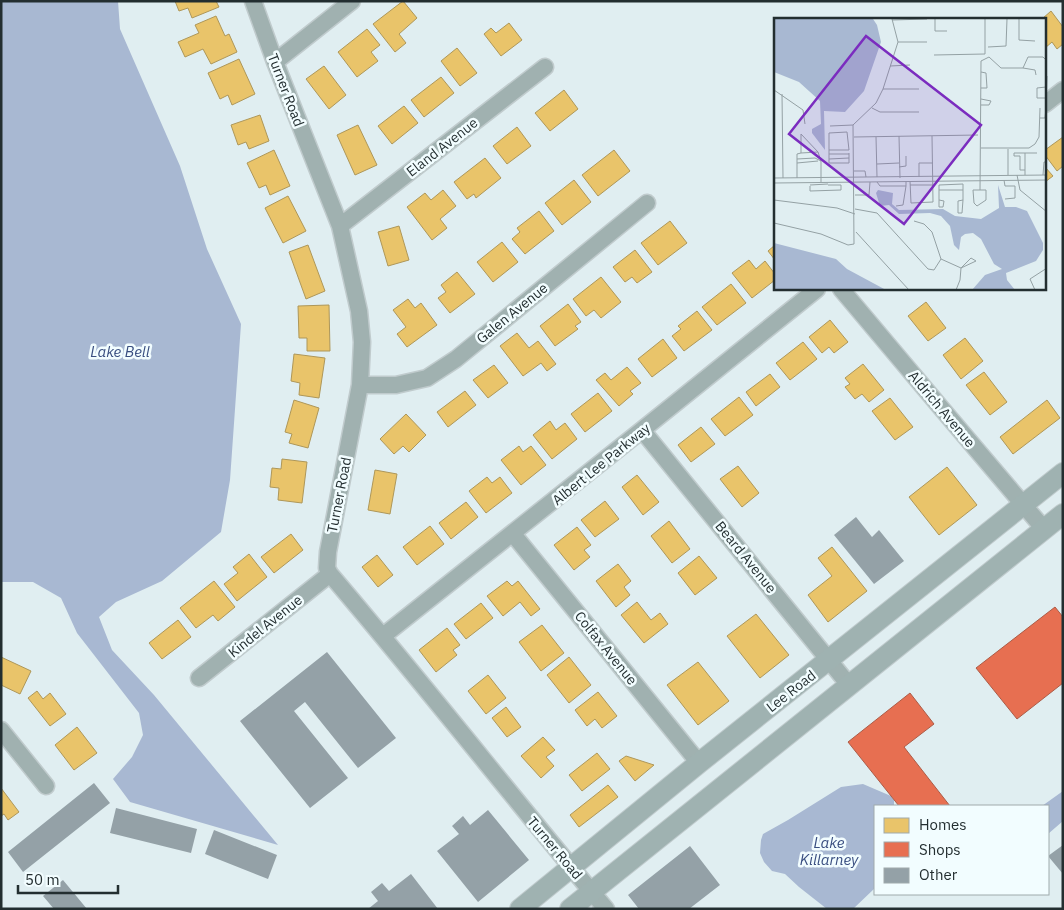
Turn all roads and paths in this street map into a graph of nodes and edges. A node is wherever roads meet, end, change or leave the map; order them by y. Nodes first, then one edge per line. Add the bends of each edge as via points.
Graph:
1 (253, 1) edge
2 (352, 1) edge
3 (275, 62) junction
4 (545, 67) dead end
5 (1063, 90) edge
6 (1046, 103) edge
7 (647, 203) dead end
8 (340, 226) junction
9 (816, 290) edge
10 (842, 290) edge
11 (360, 385) junction
12 (642, 430) junction
13 (1063, 473) edge
14 (1024, 505) junction
15 (1063, 514) edge
16 (1044, 529) junction
17 (513, 534) junction
18 (330, 574) junction
19 (383, 636) junction
20 (829, 661) junction
21 (199, 678) dead end
22 (849, 685) junction
23 (1, 730) edge
24 (699, 763) junction
25 (46, 786) dead end
26 (571, 868) junction
27 (592, 891) junction
28 (520, 909) edge
29 (570, 909) edge
30 (606, 909) edge

1 - 3 street, Turner Road
2 - 3 street
3 - 8 street, Turner Road
4 - 8 street, Eland Avenue
5 - 6 street
7 - 11 street, Galen Avenue via 456,359 427,378 396,385
8 - 11 street, Turner Road via 359,310 362,342
9 - 12 street, Albert Lee Parkway
10 - 14 street, Aldrich Avenue
11 - 18 street, Turner Road via 328,552
12 - 17 street, Albert Lee Parkway
12 - 20 street, Beard Avenue
13 - 14 main road, Lee Road
14 - 16 street, Aldrich Avenue
14 - 20 main road, Lee Road
15 - 16 main road
16 - 22 main road
17 - 19 street, Albert Lee Parkway
17 - 24 street, Colfax Avenue
18 - 19 street, Turner Road
18 - 21 street, Kindel Avenue
19 - 26 street, Turner Road
20 - 22 street, Beard Avenue
20 - 24 main road, Lee Road
22 - 27 main road
23 - 25 street
24 - 26 main road, Lee Road
26 - 27 street, Turner Road
26 - 28 main road, Lee Road
27 - 29 main road
27 - 30 street, Turner Road

